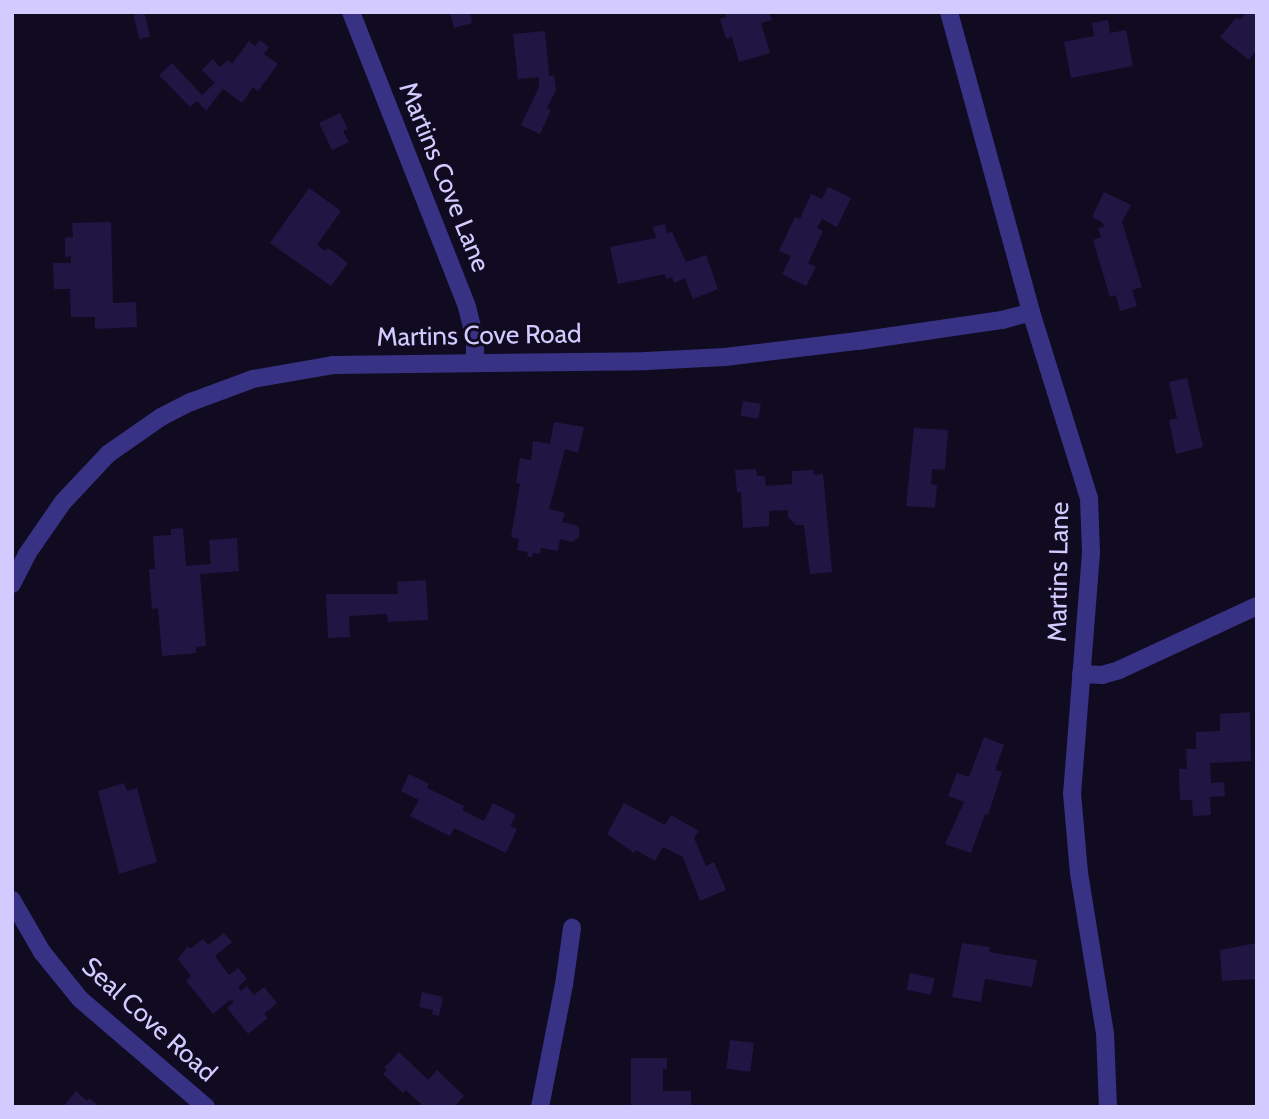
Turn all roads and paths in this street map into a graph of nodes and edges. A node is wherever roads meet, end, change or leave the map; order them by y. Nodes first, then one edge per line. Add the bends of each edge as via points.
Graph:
1 (351, 12) edge
2 (949, 12) edge
3 (1031, 312) junction
4 (475, 363) junction
5 (12, 584) edge
6 (1257, 606) edge
7 (1081, 674) junction
8 (12, 900) edge
9 (572, 928) dead end
10 (206, 1107) edge
11 (540, 1107) edge
12 (1108, 1107) edge

1 - 4 street, Martins Cove Lane via 467,307
2 - 3 street, Martins Lane
3 - 4 street, Martins Cove Road via 1002,320 725,357
3 - 7 street, Martins Lane via 1089,498 1091,553
4 - 5 street, Martins Cove Road via 322,366 253,379 191,402 134,434 84,477 45,528
6 - 7 street via 1119,670
7 - 12 street, Martins Lane via 1073,819 1105,1033
8 - 10 street, Seal Cove Road via 42,952 80,999
9 - 11 street

